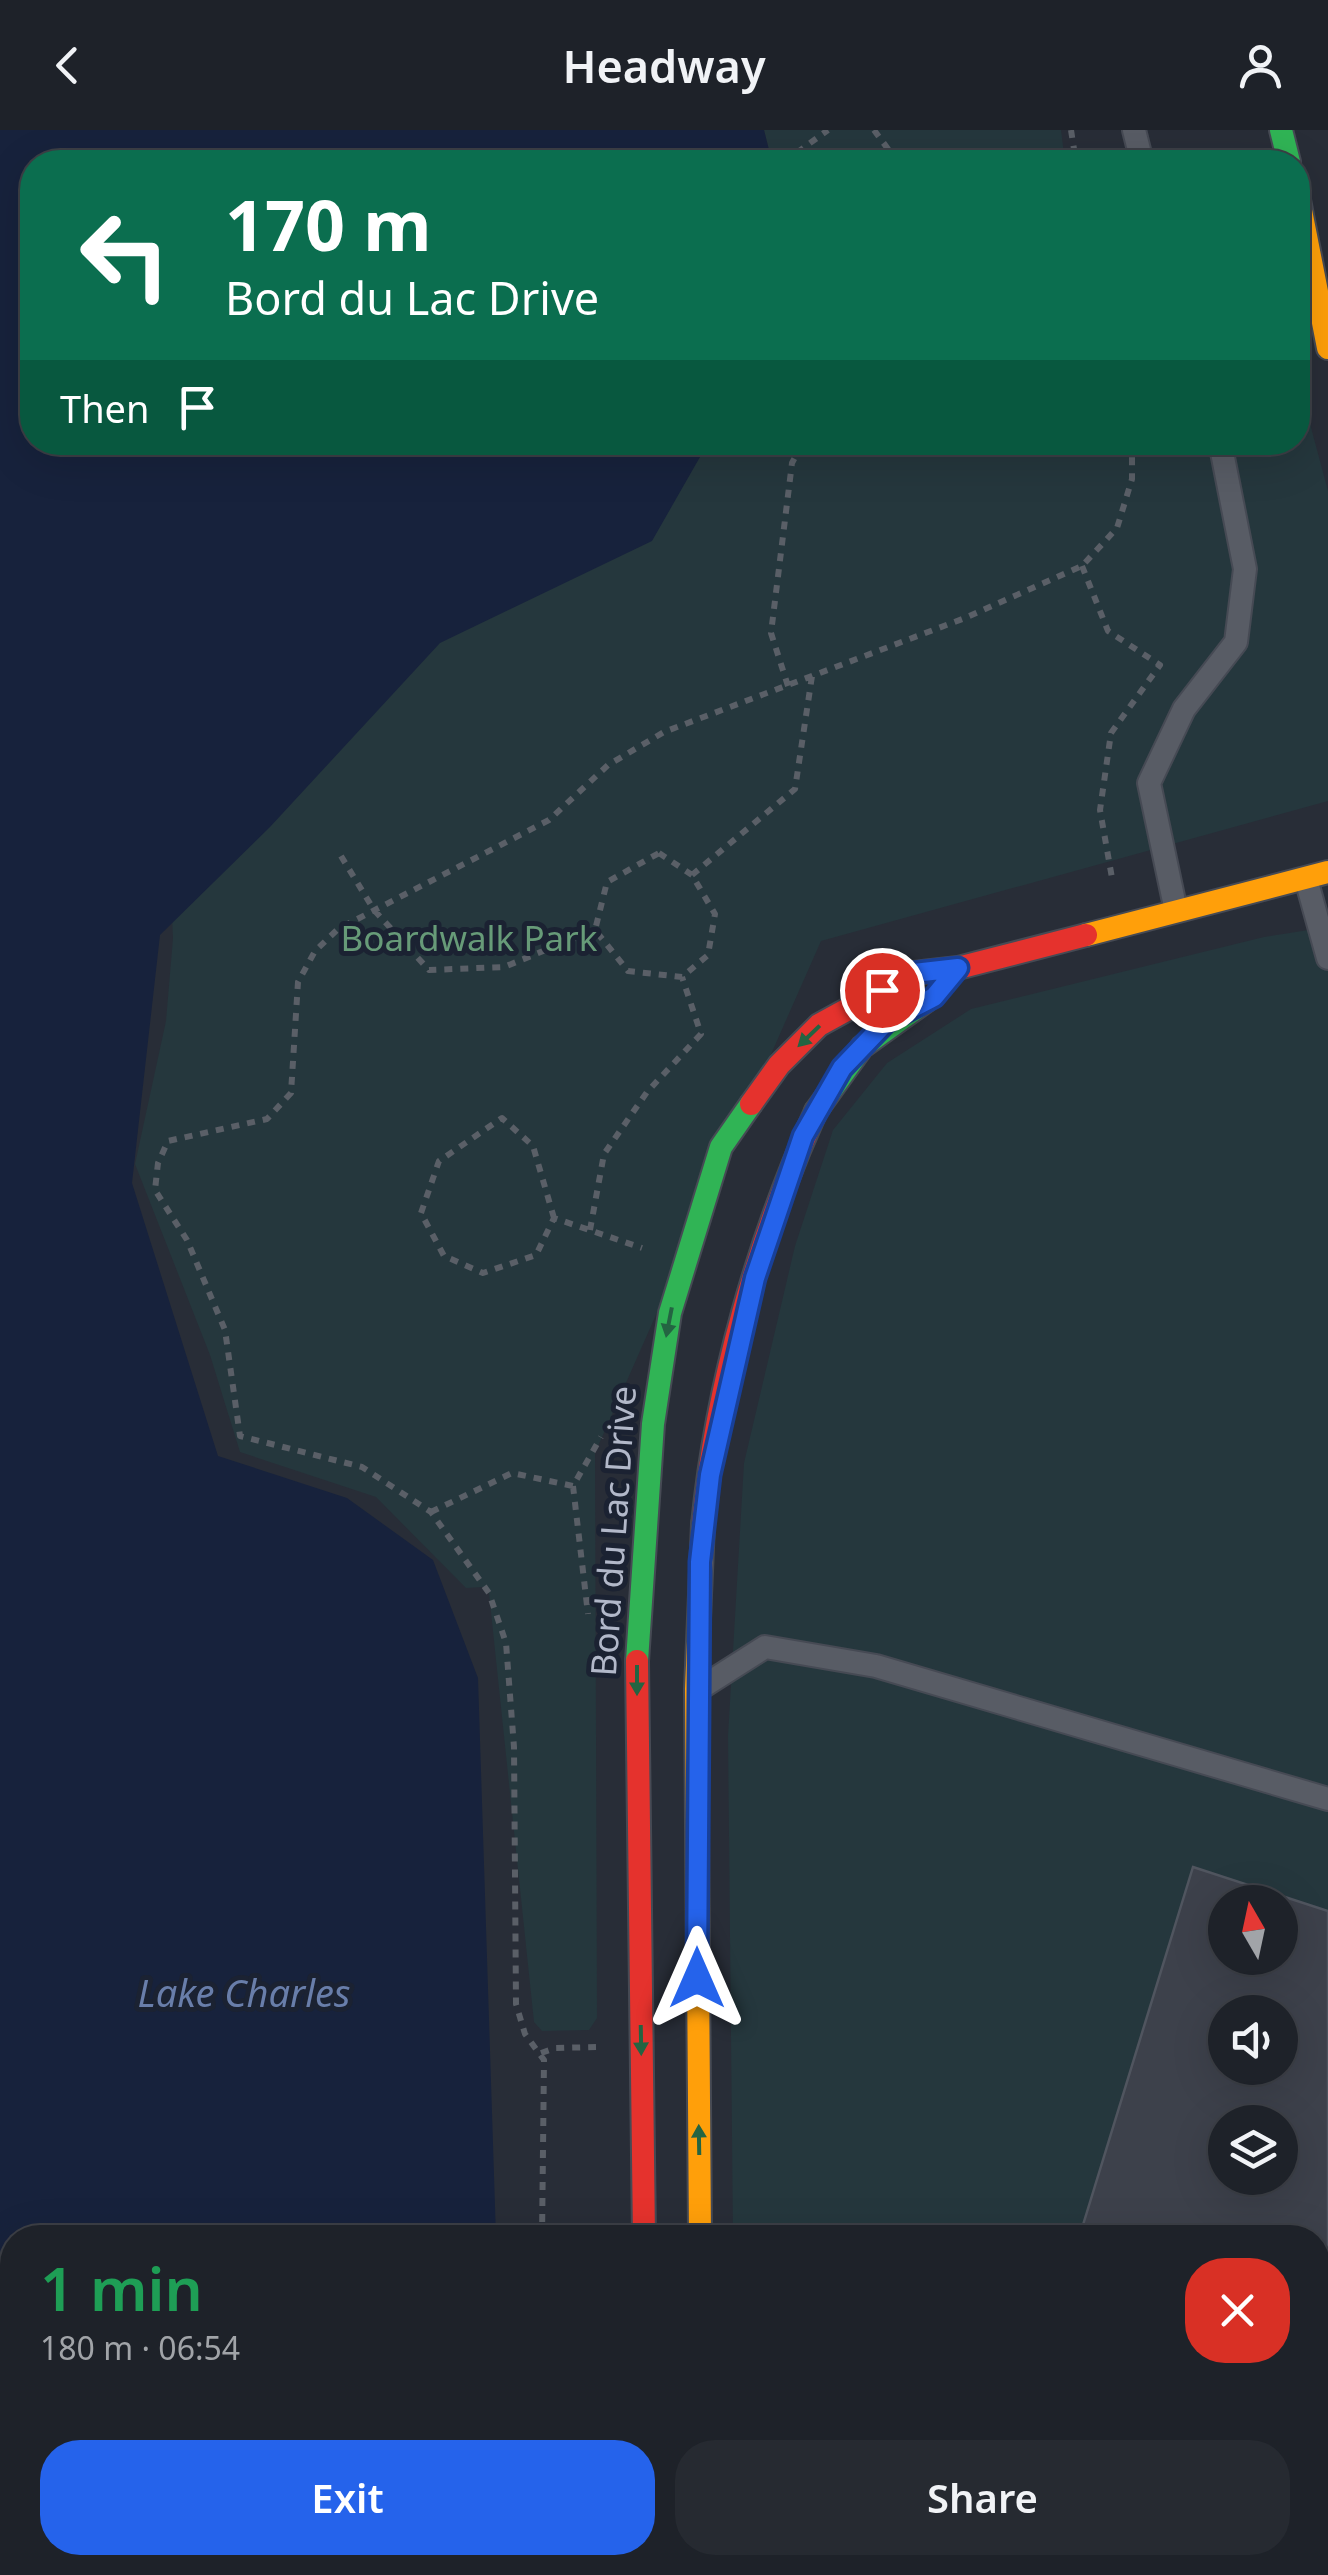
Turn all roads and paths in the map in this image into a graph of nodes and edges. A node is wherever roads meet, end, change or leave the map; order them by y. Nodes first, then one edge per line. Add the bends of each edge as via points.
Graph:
1 (828, 130) edge
2 (800, 150) edge
3 (1310, 259) edge
4 (1326, 342) edge
5 (796, 455) edge
6 (1132, 455) edge
7 (1223, 455) edge
8 (1082, 566) junction
9 (812, 676) junction
10 (788, 686) junction
11 (341, 856) dead end
12 (692, 874) junction
13 (1317, 875) edge
14 (1094, 881) dead end
15 (374, 910) junction
16 (1176, 910) junction
17 (595, 930) junction
18 (1328, 958) edge
19 (958, 968) junction
20 (682, 977) junction
21 (554, 1218) junction
22 (590, 1230) junction
23 (656, 1252) dead end
24 (607, 1420) dead end
25 (431, 1512) junction
26 (696, 1691) junction
27 (1328, 1799) edge
28 (602, 2047) dead end
29 (541, 2053) junction
30 (542, 2225) edge
31 (644, 2225) edge
32 (700, 2225) edge

1 - 2 path
3 - 4 street
5 - 10 path via 772,634
6 - 8 path via 1132,480 1116,528
7 - 16 lane via 1246,569 1236,642 1184,709 1150,783
8 - 9 path
8 - 14 path via 1108,631 1160,665 1111,733 1100,810 1114,878
9 - 10 path
9 - 12 path via 795,789
10 - 15 path via 664,732 608,765 549,820
11 - 15 path
12 - 17 path via 659,854 607,882
12 - 20 path via 715,914 708,955
13 - 16 street, Bord du Lac Drive
13 - 18 lane
15 - 17 path via 429,970 504,967
15 - 25 path via 338,928 314,951 298,982 291,1093 267,1119 168,1140 155,1190 186,1240 225,1330 240,1436 362,1467
16 - 19 street, Bord du Lac Drive
17 - 20 path via 628,971
19 - 26 street, Bord du Lac Drive via 934,997 886,1022 842,1068 803,1136 755,1278 710,1475
19 -> 31 street, Bord du Lac Drive via 914,973 819,1026 779,1065 721,1147 670,1313 653,1424 638,1654
20 - 22 path via 700,1034 647,1092 604,1154
21 - 21 path via 536,1255 483,1273 444,1256 421,1213 439,1161 502,1118 533,1146
21 - 22 path
22 - 23 path
24 - 25 path via 573,1486 512,1473
25 - 29 path via 489,1593 506,1642 514,1747 516,2004 525,2034
26 - 27 lane via 765,1647 876,1666
32 -> 26 street, Bord du Lac Drive
28 - 29 path
29 - 30 path

